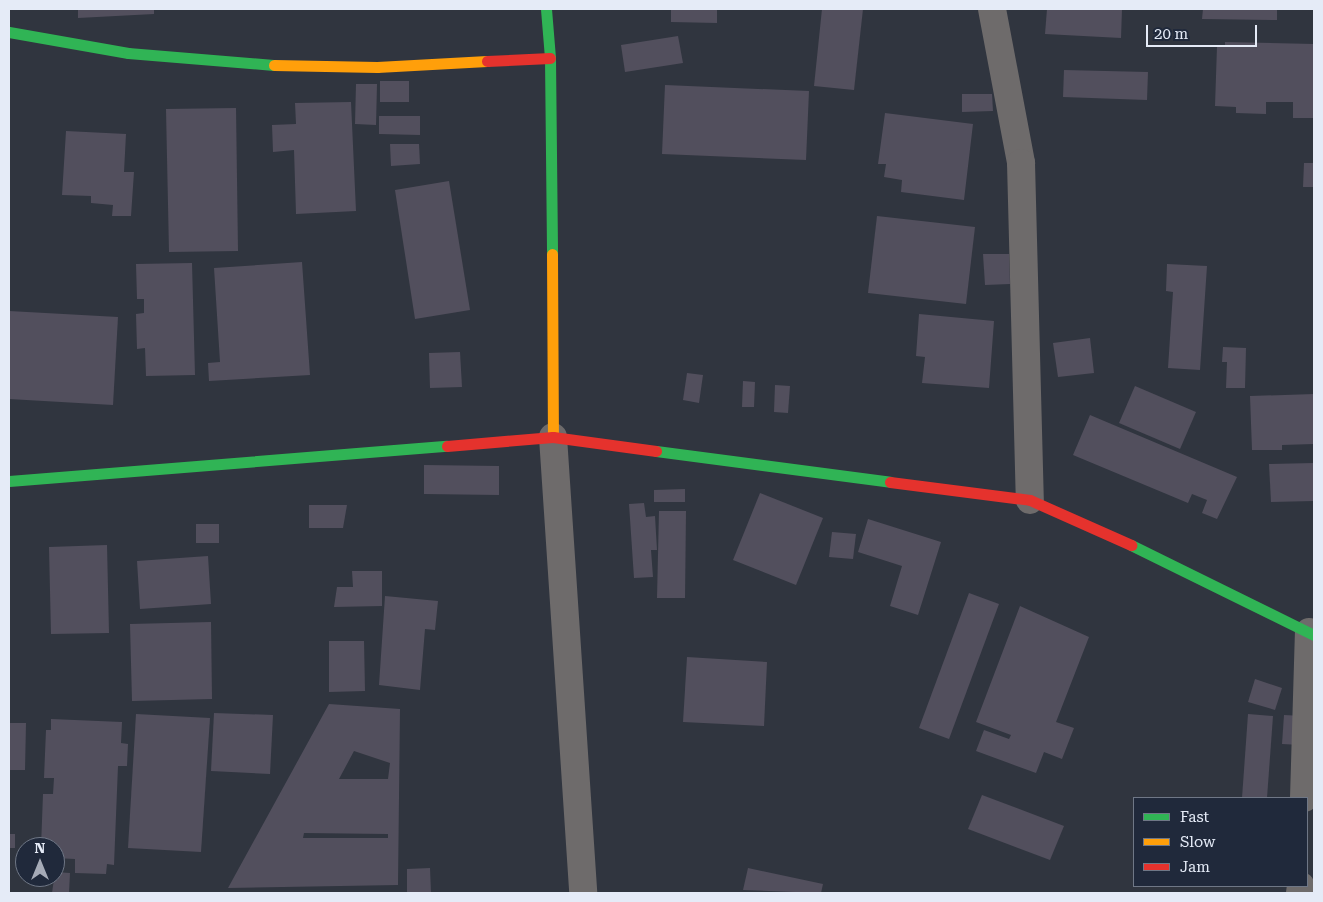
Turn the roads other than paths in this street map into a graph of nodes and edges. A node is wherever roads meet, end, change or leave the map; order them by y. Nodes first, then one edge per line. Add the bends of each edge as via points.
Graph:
1 (546, 9) edge
2 (992, 9) edge
3 (9, 32) edge
4 (550, 58) junction
5 (553, 438) junction
6 (9, 481) edge
7 (1030, 500) junction
8 (1312, 633) edge
9 (1304, 797) edge
10 (583, 893) edge

1 - 4 street
2 - 7 street via 1021,163
3 - 4 street via 128,53 259,65 377,67
4 - 5 street
5 - 6 street
5 - 7 street
5 - 10 street
7 - 8 street via 1164,560
8 - 9 street

